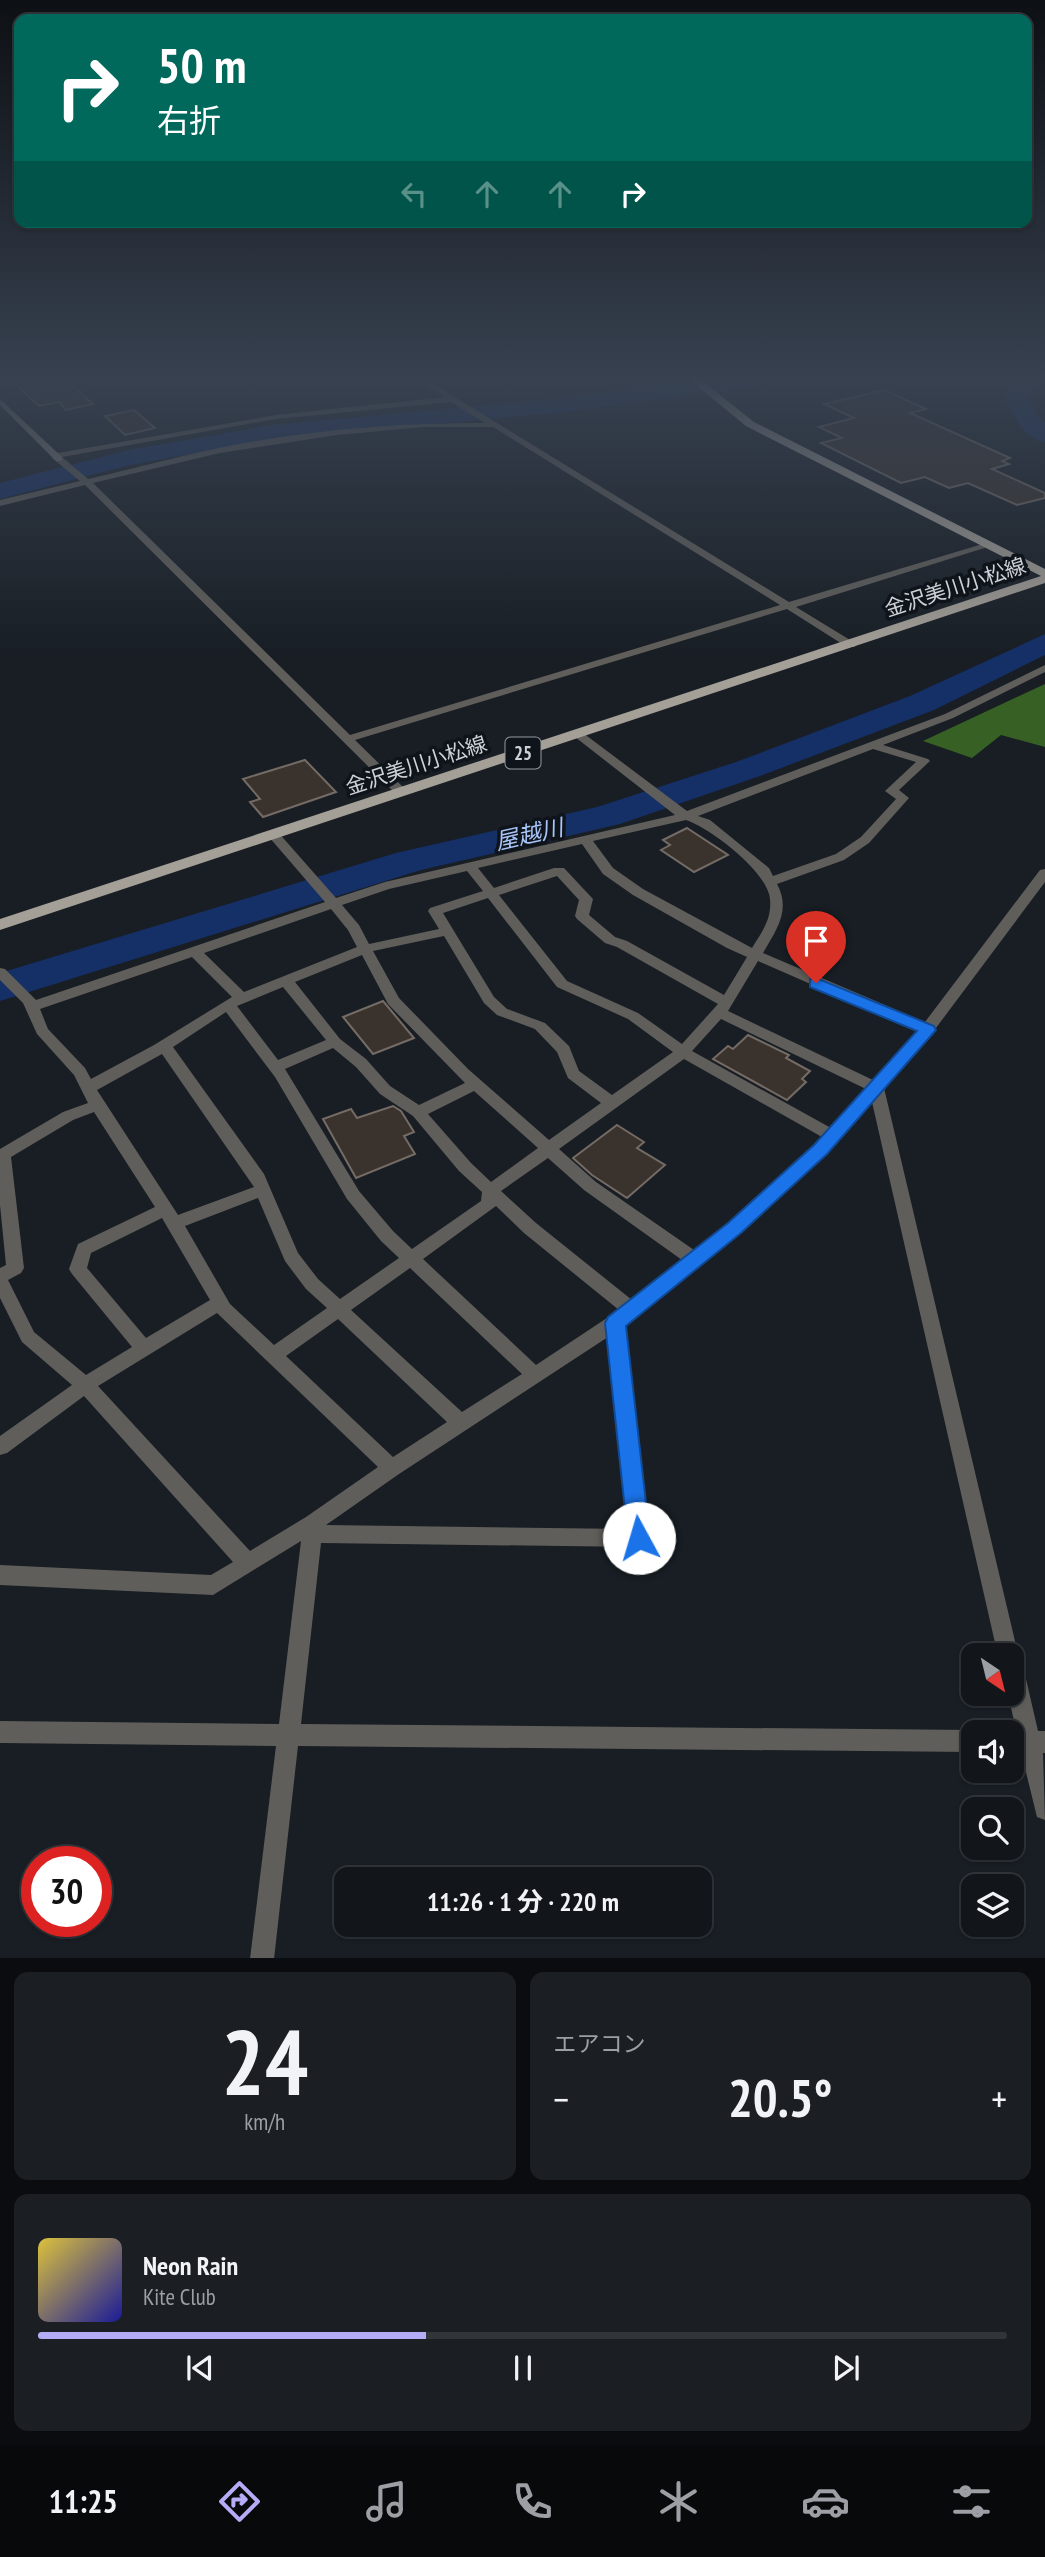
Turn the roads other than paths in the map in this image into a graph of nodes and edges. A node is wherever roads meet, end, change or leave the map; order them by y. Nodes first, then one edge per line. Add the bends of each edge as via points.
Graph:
1 (74, 471) edge
2 (127, 471) edge
3 (569, 471) edge
4 (842, 471) edge
5 (87, 482) junction
6 (0, 503) edge
7 (989, 545) junction
8 (1045, 577) edge
9 (786, 605) junction
10 (851, 645) junction
11 (1045, 667) edge
12 (579, 735) junction
13 (348, 738) junction
14 (875, 746) junction
15 (401, 792) junction
16 (683, 814) junction
17 (274, 834) junction
18 (585, 840) junction
19 (470, 866) junction
20 (1045, 873) edge
21 (772, 881) junction
22 (491, 893) junction
23 (331, 902) junction
24 (0, 925) edge
25 (445, 932) junction
26 (365, 949) junction
27 (195, 952) junction
28 (756, 956) junction
29 (0, 972) edge
30 (286, 981) junction
31 (235, 1001) junction
32 (31, 1003) junction
33 (723, 1008) junction
34 (928, 1030) junction
35 (335, 1042) junction
36 (164, 1045) junction
37 (683, 1052) junction
38 (276, 1067) junction
39 (475, 1084) junction
40 (88, 1088) junction
41 (876, 1088) junction
42 (612, 1103) junction
43 (97, 1105) junction
44 (418, 1112) junction
45 (833, 1136) junction
46 (549, 1150) junction
47 (1, 1156) edge
48 (263, 1190) junction
49 (490, 1191) junction
50 (170, 1216) junction
51 (411, 1259) junction
52 (695, 1261) junction
53 (0, 1279) edge
54 (220, 1302) junction
55 (339, 1309) junction
56 (632, 1310) junction
57 (615, 1323) junction
58 (144, 1349) junction
59 (273, 1355) junction
60 (535, 1375) junction
61 (85, 1385) junction
62 (461, 1423) junction
63 (0, 1447) edge
64 (392, 1468) junction
65 (312, 1529) junction
66 (247, 1563) junction
67 (0, 1575) edge
68 (1006, 1643) edge
69 (1021, 1706) edge
70 (0, 1732) edge
71 (288, 1735) junction
72 (961, 1741) edge
73 (1029, 1741) edge
74 (1045, 1809) edge
75 (262, 1958) edge

1 - 5 street
2 - 5 street
3 - 9 street
4 - 7 main road, 金沢美川小松線 / 25
5 - 6 street
5 - 13 street
7 - 8 main road, 金沢美川小松線 / 25
7 - 9 street
8 - 10 main road, 金沢美川小松線 / 25
9 - 10 street
9 - 13 street
10 - 12 main road, 金沢美川小松線 / 25
11 - 14 street via 949,716
12 - 15 main road, 金沢美川小松線 / 25
12 - 16 street
13 - 15 street
14 - 16 street
14 - 21 street via 924,761 891,791 903,798 865,840 840,857
15 - 17 main road, 金沢美川小松線 / 25
16 - 18 street
16 - 21 street via 706,823
17 - 23 street
17 - 24 main road, 金沢美川小松線 / 25
18 - 19 street
18 - 28 street via 608,871 638,892
19 - 22 street
19 - 23 street
20 - 34 street
21 - 28 street via 776,919
22 - 25 street via 435,911
22 - 33 street via 559,871 586,899 582,916 610,940
22 - 37 street via 562,984 633,1016
23 - 26 street
23 - 27 street
25 - 26 street
25 - 42 street via 489,1000 502,1012 540,1026 564,1050 573,1074
26 - 30 street
26 - 39 street via 393,1001
27 - 31 street
27 - 32 street
28 - 33 street
28 - 34 street
29 - 32 street
30 - 31 street
30 - 35 street
31 - 36 street
31 - 38 street
32 - 40 street via 42,1031 80,1072
33 - 37 street
33 - 41 street
34 - 41 street
35 - 38 street
35 - 44 street via 385,1090
36 - 40 street
36 - 48 street
37 - 42 street
37 - 45 street
38 - 51 street via 353,1195
39 - 44 street
39 - 46 street
40 - 43 street
41 - 45 street
41 - 68 street
42 - 46 street
43 - 47 street via 68,1116
43 - 50 street
44 - 49 street
45 - 52 street
46 - 49 street
46 - 52 street via 590,1186
47 - 53 street via 15,1268
48 - 50 street
48 - 55 street via 291,1256
49 - 51 street via 489,1204
49 - 56 street
50 - 54 street
50 - 58 street via 84,1249 78,1269
51 - 55 street
51 - 60 street
52 - 56 street
53 - 61 street via 29,1337
54 - 58 street
54 - 59 street
55 - 59 street
55 - 62 street
56 - 57 street
57 - 60 street
57 - 65 street via 639,1538
58 - 61 street
59 - 64 street
60 - 62 street
61 - 63 street
61 - 66 street
62 - 64 street
64 - 65 street
65 - 66 street
65 - 71 street
66 - 67 street via 213,1585
69 - 73 street
70 - 71 street
71 - 72 street
71 - 75 street
73 - 74 street

